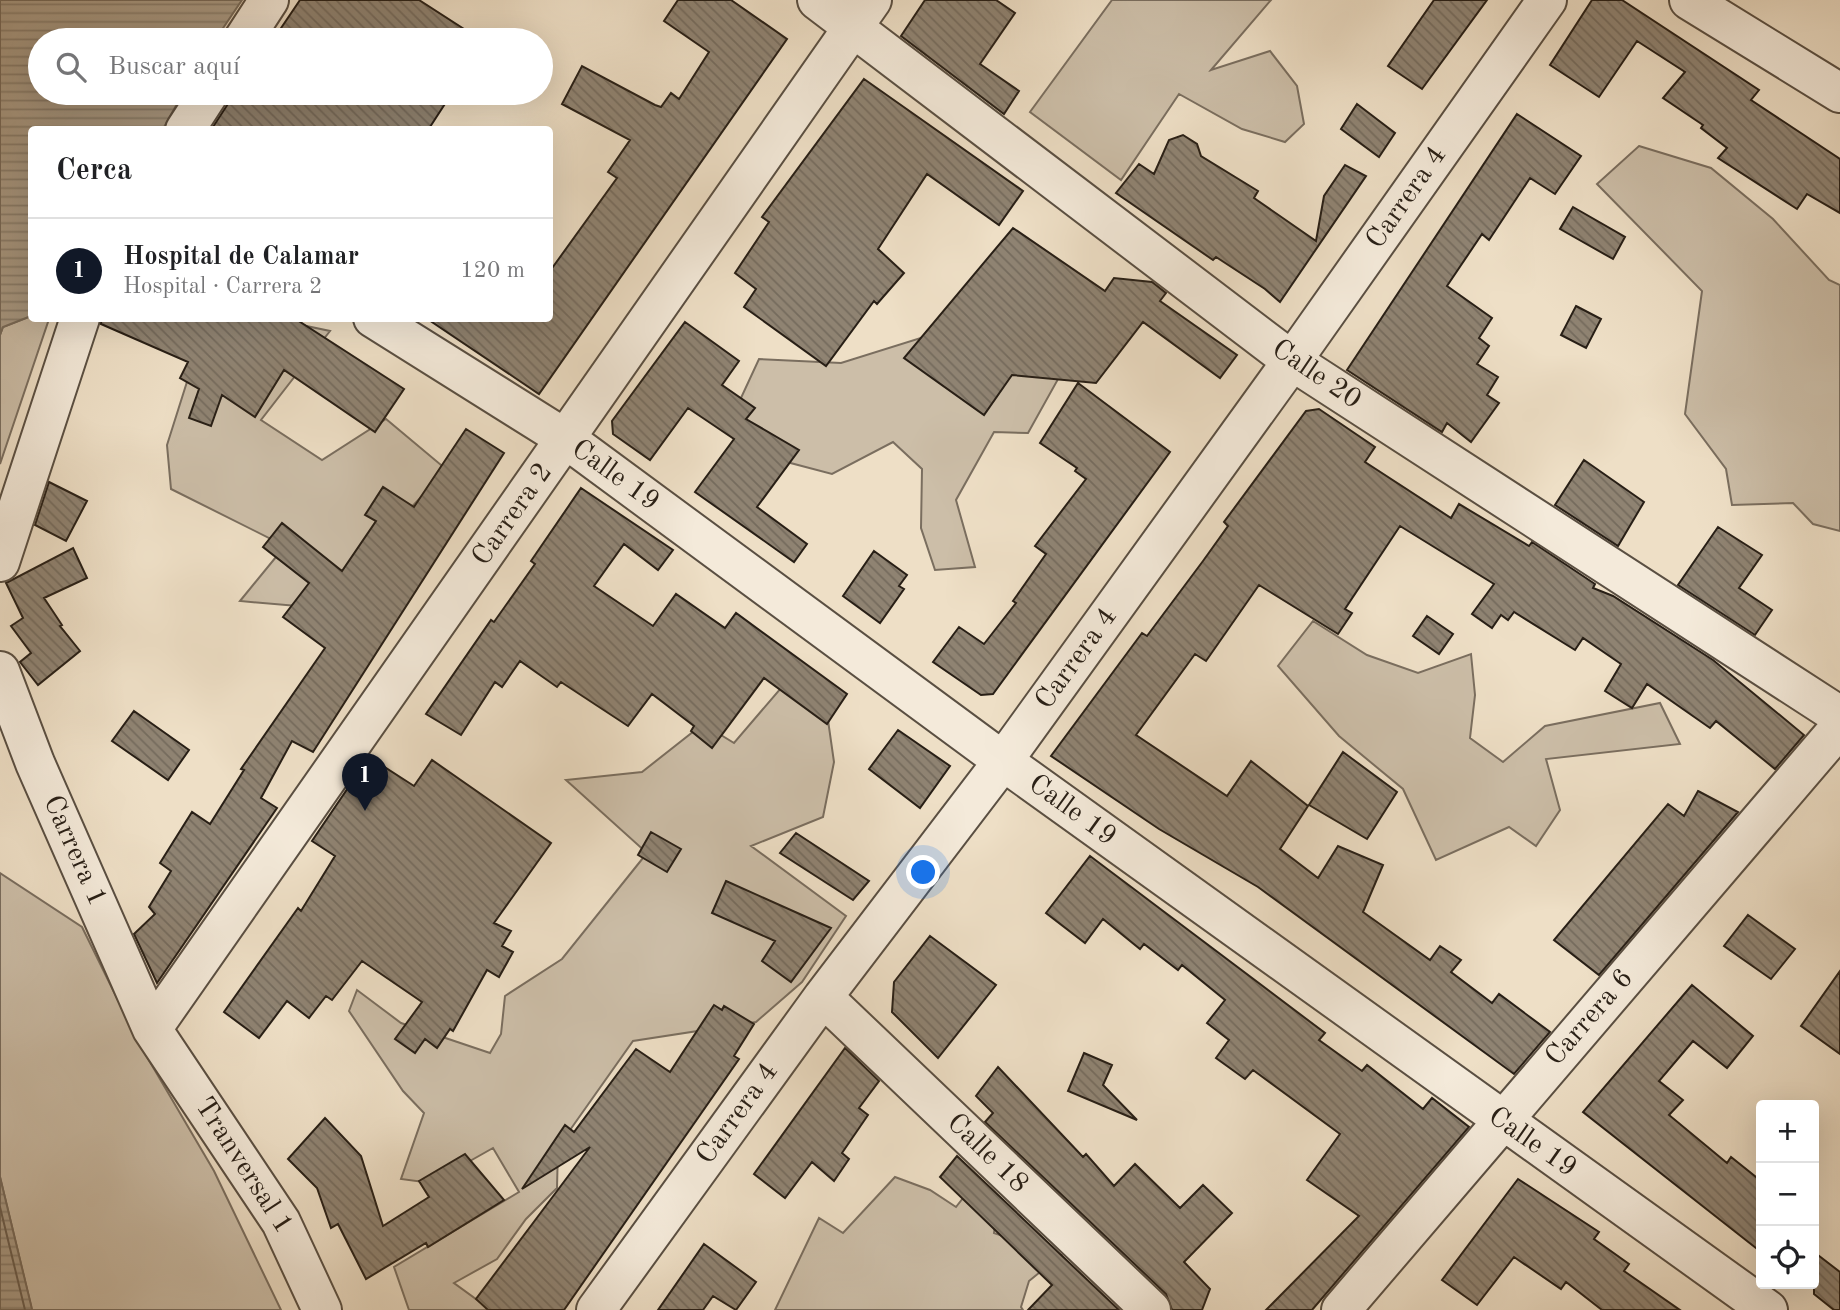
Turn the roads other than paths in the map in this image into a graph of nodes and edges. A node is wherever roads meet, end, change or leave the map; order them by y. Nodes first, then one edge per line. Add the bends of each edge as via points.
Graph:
1 (269, 0) edge
2 (817, 0) edge
3 (1547, 0) edge
4 (1689, 0) edge
5 (863, 13) edge
6 (251, 28) edge
7 (1840, 93) edge
8 (202, 105) edge
9 (188, 126) edge
10 (79, 322) edge
11 (379, 322) edge
12 (1292, 361) junction
13 (566, 439) junction
14 (0, 562) edge
15 (0, 671) edge
16 (1840, 716) edge
17 (1840, 727) edge
18 (1003, 761) junction
19 (823, 997) junction
20 (152, 1029) junction
21 (1502, 1122) junction
22 (322, 1310) edge
23 (596, 1310) edge
24 (1151, 1310) edge
25 (1341, 1310) edge
26 (1768, 1310) edge

1 - 6 street
2 - 5 street, Calle 20
3 - 12 street, Carrera 4
4 - 7 street
5 - 12 street, Calle 20
5 - 13 street, Carrera 2
8 - 9 street
10 - 14 street
11 - 13 street, Calle 19
12 - 16 street, Calle 20
12 - 18 street, Carrera 4
13 - 18 street, Calle 19
13 - 20 street, Carrera 2
15 - 20 street, Carrera 1 via 35,763
17 - 21 street, Carrera 6
18 - 19 street, Carrera 4
18 - 21 street, Calle 19
19 - 23 street, Carrera 4
19 - 24 street, Calle 18
20 - 22 street, Tranversal 1 via 281,1222
21 - 25 street, Carrera 6
21 - 26 street, Calle 19

